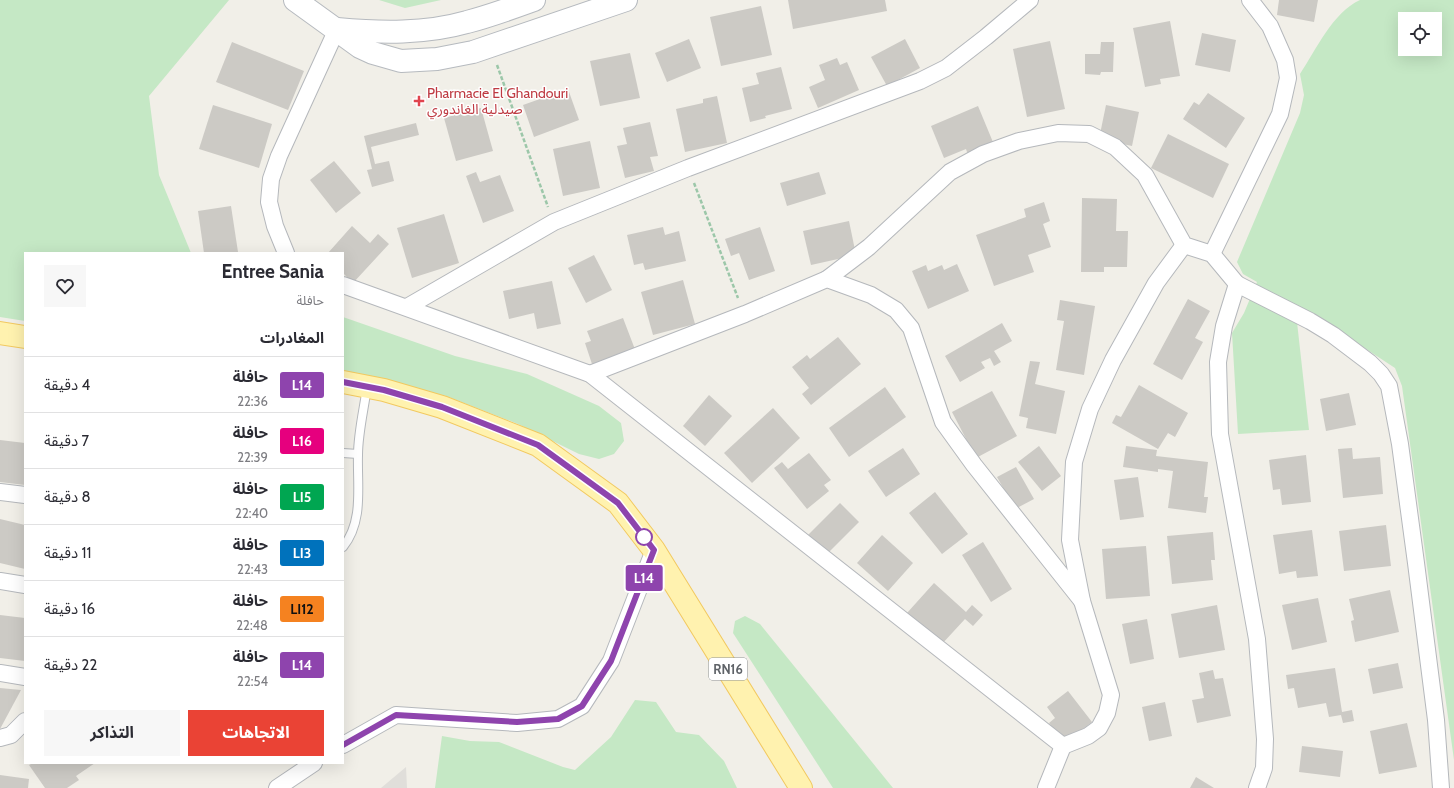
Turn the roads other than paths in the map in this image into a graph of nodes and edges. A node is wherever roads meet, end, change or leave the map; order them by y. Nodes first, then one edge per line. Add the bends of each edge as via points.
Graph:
1 (295, 0) edge
2 (534, 0) edge
3 (626, 0) edge
4 (1030, 0) edge
5 (1250, 0) edge
6 (337, 29) junction
7 (1184, 245) junction
8 (286, 252) edge
9 (1212, 254) junction
10 (827, 279) junction
11 (1237, 284) junction
12 (344, 285) edge
13 (407, 307) junction
14 (0, 333) edge
15 (24, 337) edge
16 (590, 374) junction
17 (344, 382) edge
18 (367, 387) junction
19 (344, 453) edge
20 (358, 454) junction
21 (0, 492) edge
22 (24, 495) edge
23 (344, 546) edge
24 (654, 550) junction
25 (0, 581) edge
26 (24, 585) edge
27 (1082, 601) junction
28 (0, 673) edge
29 (24, 677) edge
30 (24, 723) edge
31 (0, 738) edge
32 (344, 744) edge
33 (1064, 746) junction
34 (313, 764) edge
35 (277, 788) edge
36 (800, 788) edge
37 (1046, 788) edge
38 (1257, 788) edge
39 (1441, 788) edge

1 - 6 street
2 - 6 street via 467,23 435,29 370,32
3 - 6 street via 490,47 455,56 401,61 360,47
4 - 13 street via 946,68 920,81 688,168 554,222
5 - 9 street via 1270,26 1285,60 1288,78 1280,114
6 - 8 street via 271,179 270,202 275,226
7 - 9 street
7 - 10 street via 1145,175 1115,147 1088,134 1058,133 1019,141 983,154 950,172 869,247
7 - 27 street via 1156,283 1113,360 1090,409 1074,462 1070,540
9 - 11 street
10 - 16 street
10 - 27 street via 871,295 896,310 911,328 944,422 974,465
11 - 38 street via 1224,326 1218,362 1220,434 1257,639 1265,738 1264,768
11 - 39 street via 1333,335 1370,363 1389,386 1400,444 1416,563 1436,720
12 - 13 street
13 - 16 street
14 - 15 main road
16 - 33 street
17 - 18 main road, RN16
18 - 20 lane
18 - 24 main road, RN16 via 442,407 538,445 618,503
19 - 20 lane
20 - 23 lane via 357,519
21 - 22 street
24 - 32 street via 611,661 582,706 558,719 517,722 396,715
24 - 36 main road, RN16
25 - 26 street
27 - 33 street via 1111,695 1108,713 1099,728 1088,736
28 - 29 street
30 - 31 street via 11,735
33 - 37 street
34 - 35 street

